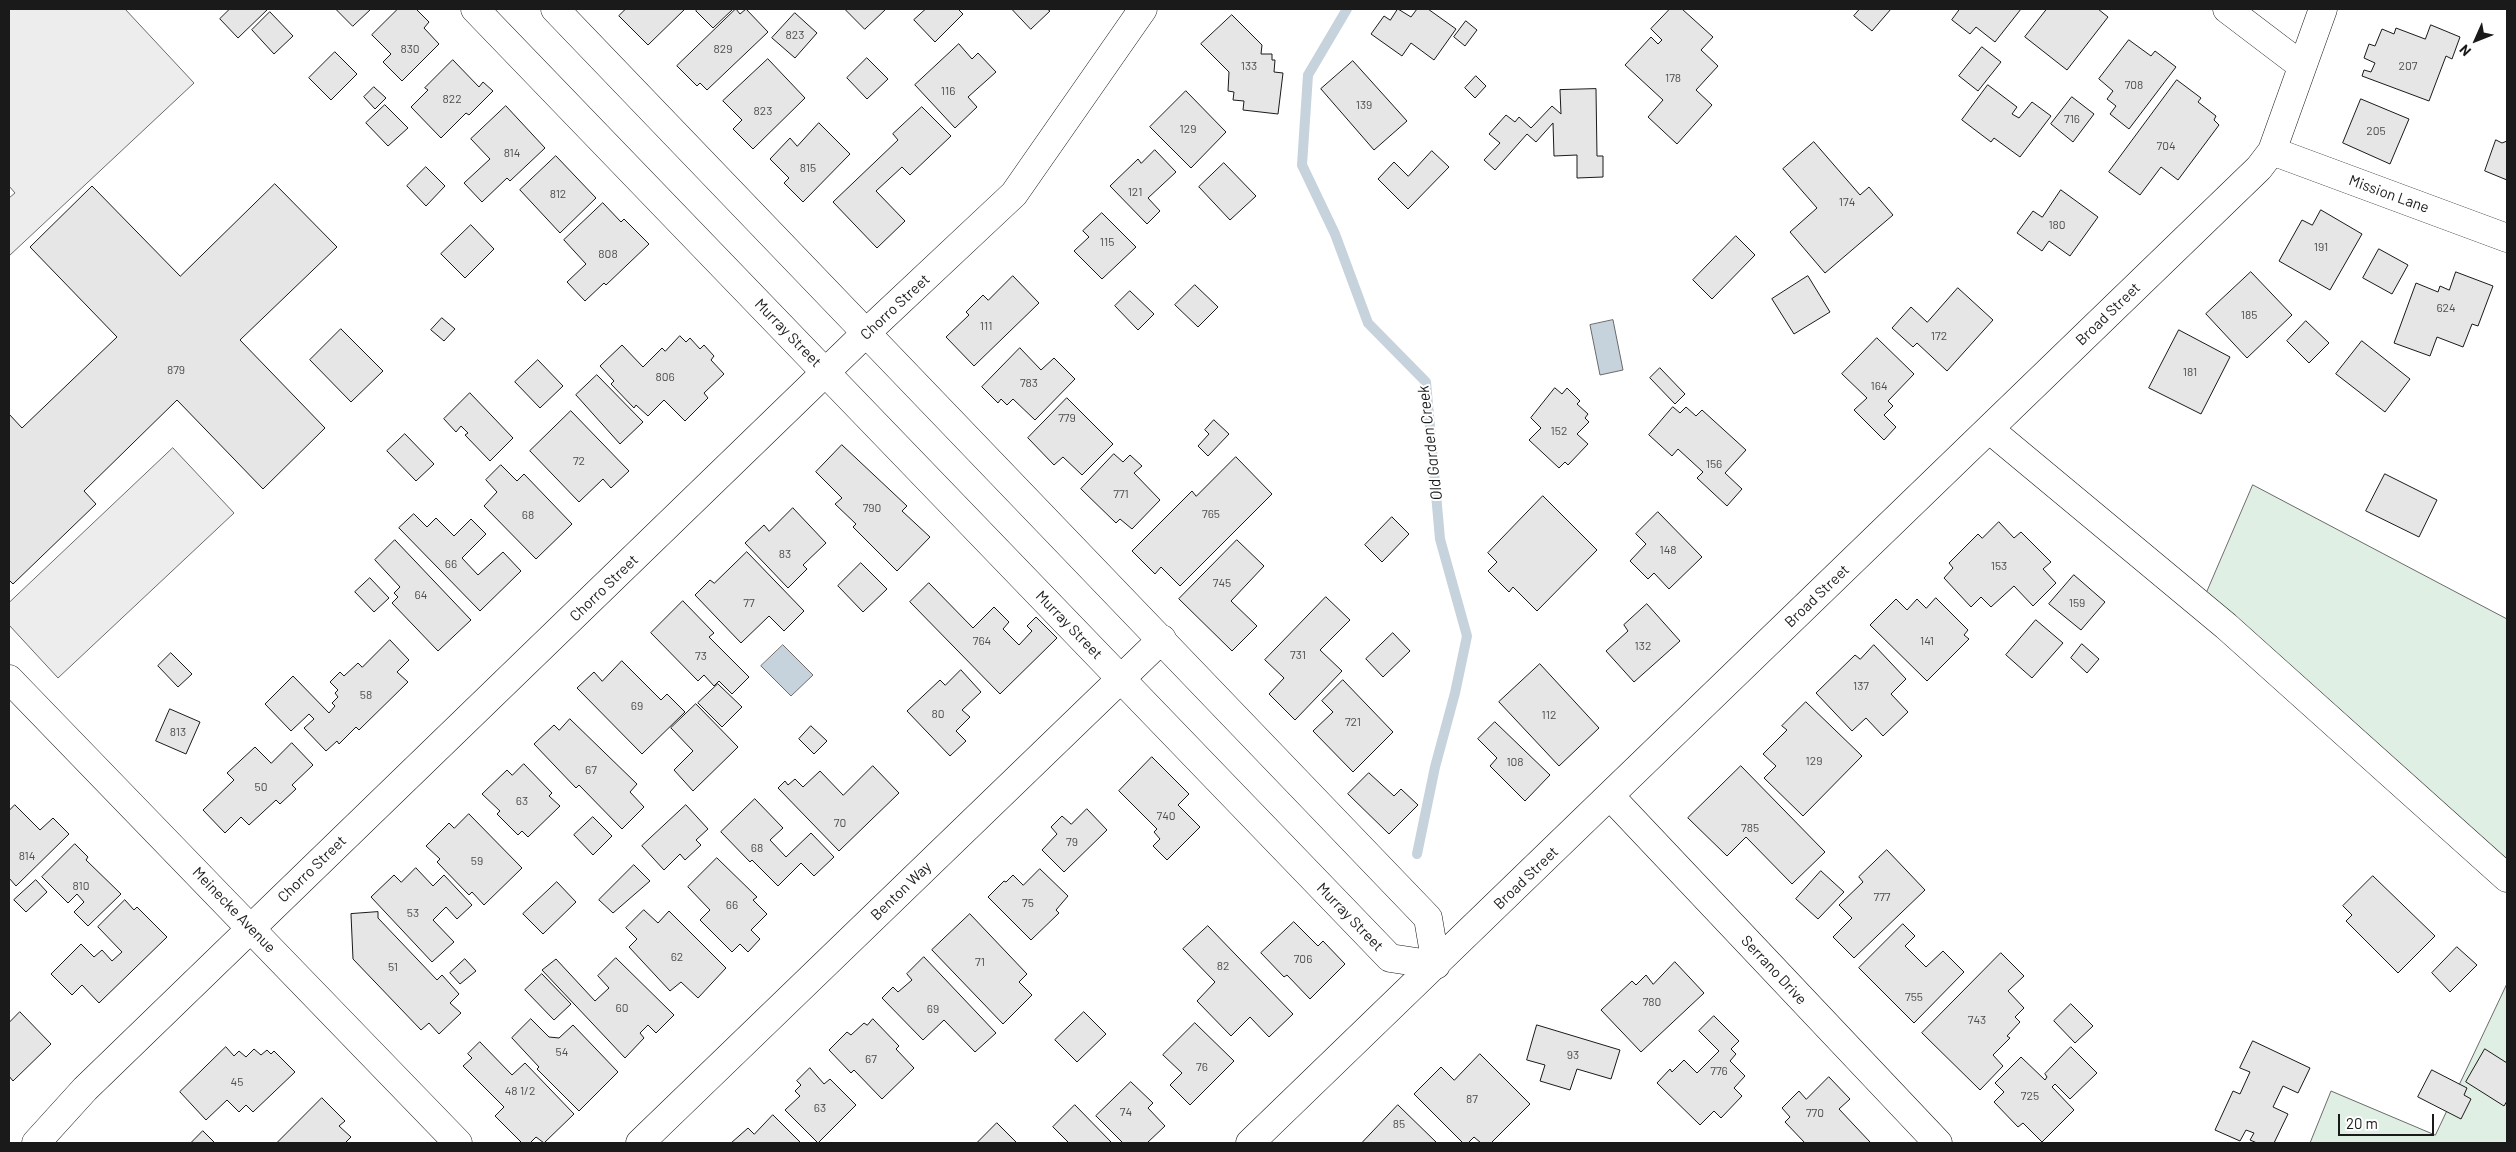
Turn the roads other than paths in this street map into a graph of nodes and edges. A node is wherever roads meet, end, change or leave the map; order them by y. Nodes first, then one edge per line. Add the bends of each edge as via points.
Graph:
1 (475, 9) edge
2 (555, 9) edge
3 (1143, 9) edge
4 (2227, 9) edge
5 (2323, 9) edge
6 (2302, 66) junction
7 (2272, 151) junction
8 (2507, 238) edge
9 (867, 332) junction
10 (826, 373) junction
11 (1989, 429) junction
12 (1162, 639) junction
13 (9, 679) edge
14 (1120, 679) junction
15 (1610, 796) junction
16 (2507, 878) edge
17 (252, 928) junction
18 (1436, 965) junction
19 (36, 1143) edge
20 (458, 1143) edge
21 (640, 1143) edge
22 (1250, 1143) edge
23 (1938, 1143) edge

1 - 10 street, Murray Street
2 - 9 street
3 - 9 street, Chorro Street via 1014,194
4 - 6 street
5 - 6 street, Broad Street
6 - 7 street, Broad Street
7 - 8 street, Mission Lane
7 - 11 street, Broad Street via 2259,168
9 - 10 street, Chorro Street
9 - 12 street
10 - 14 street, Murray Street
10 - 17 street, Chorro Street
11 - 15 street, Broad Street
11 - 16 street via 2226,626
12 - 14 street, Benton Way
12 - 18 street via 1428,918
13 - 17 street, Meinecke Avenue
14 - 18 street, Murray Street via 1390,958
14 - 21 street, Benton Way
15 - 18 street, Broad Street
15 - 23 street, Serrano Drive
17 - 19 street, Chorro Street via 85,1089
17 - 20 street, Meinecke Avenue
18 - 22 street, Broad Street

